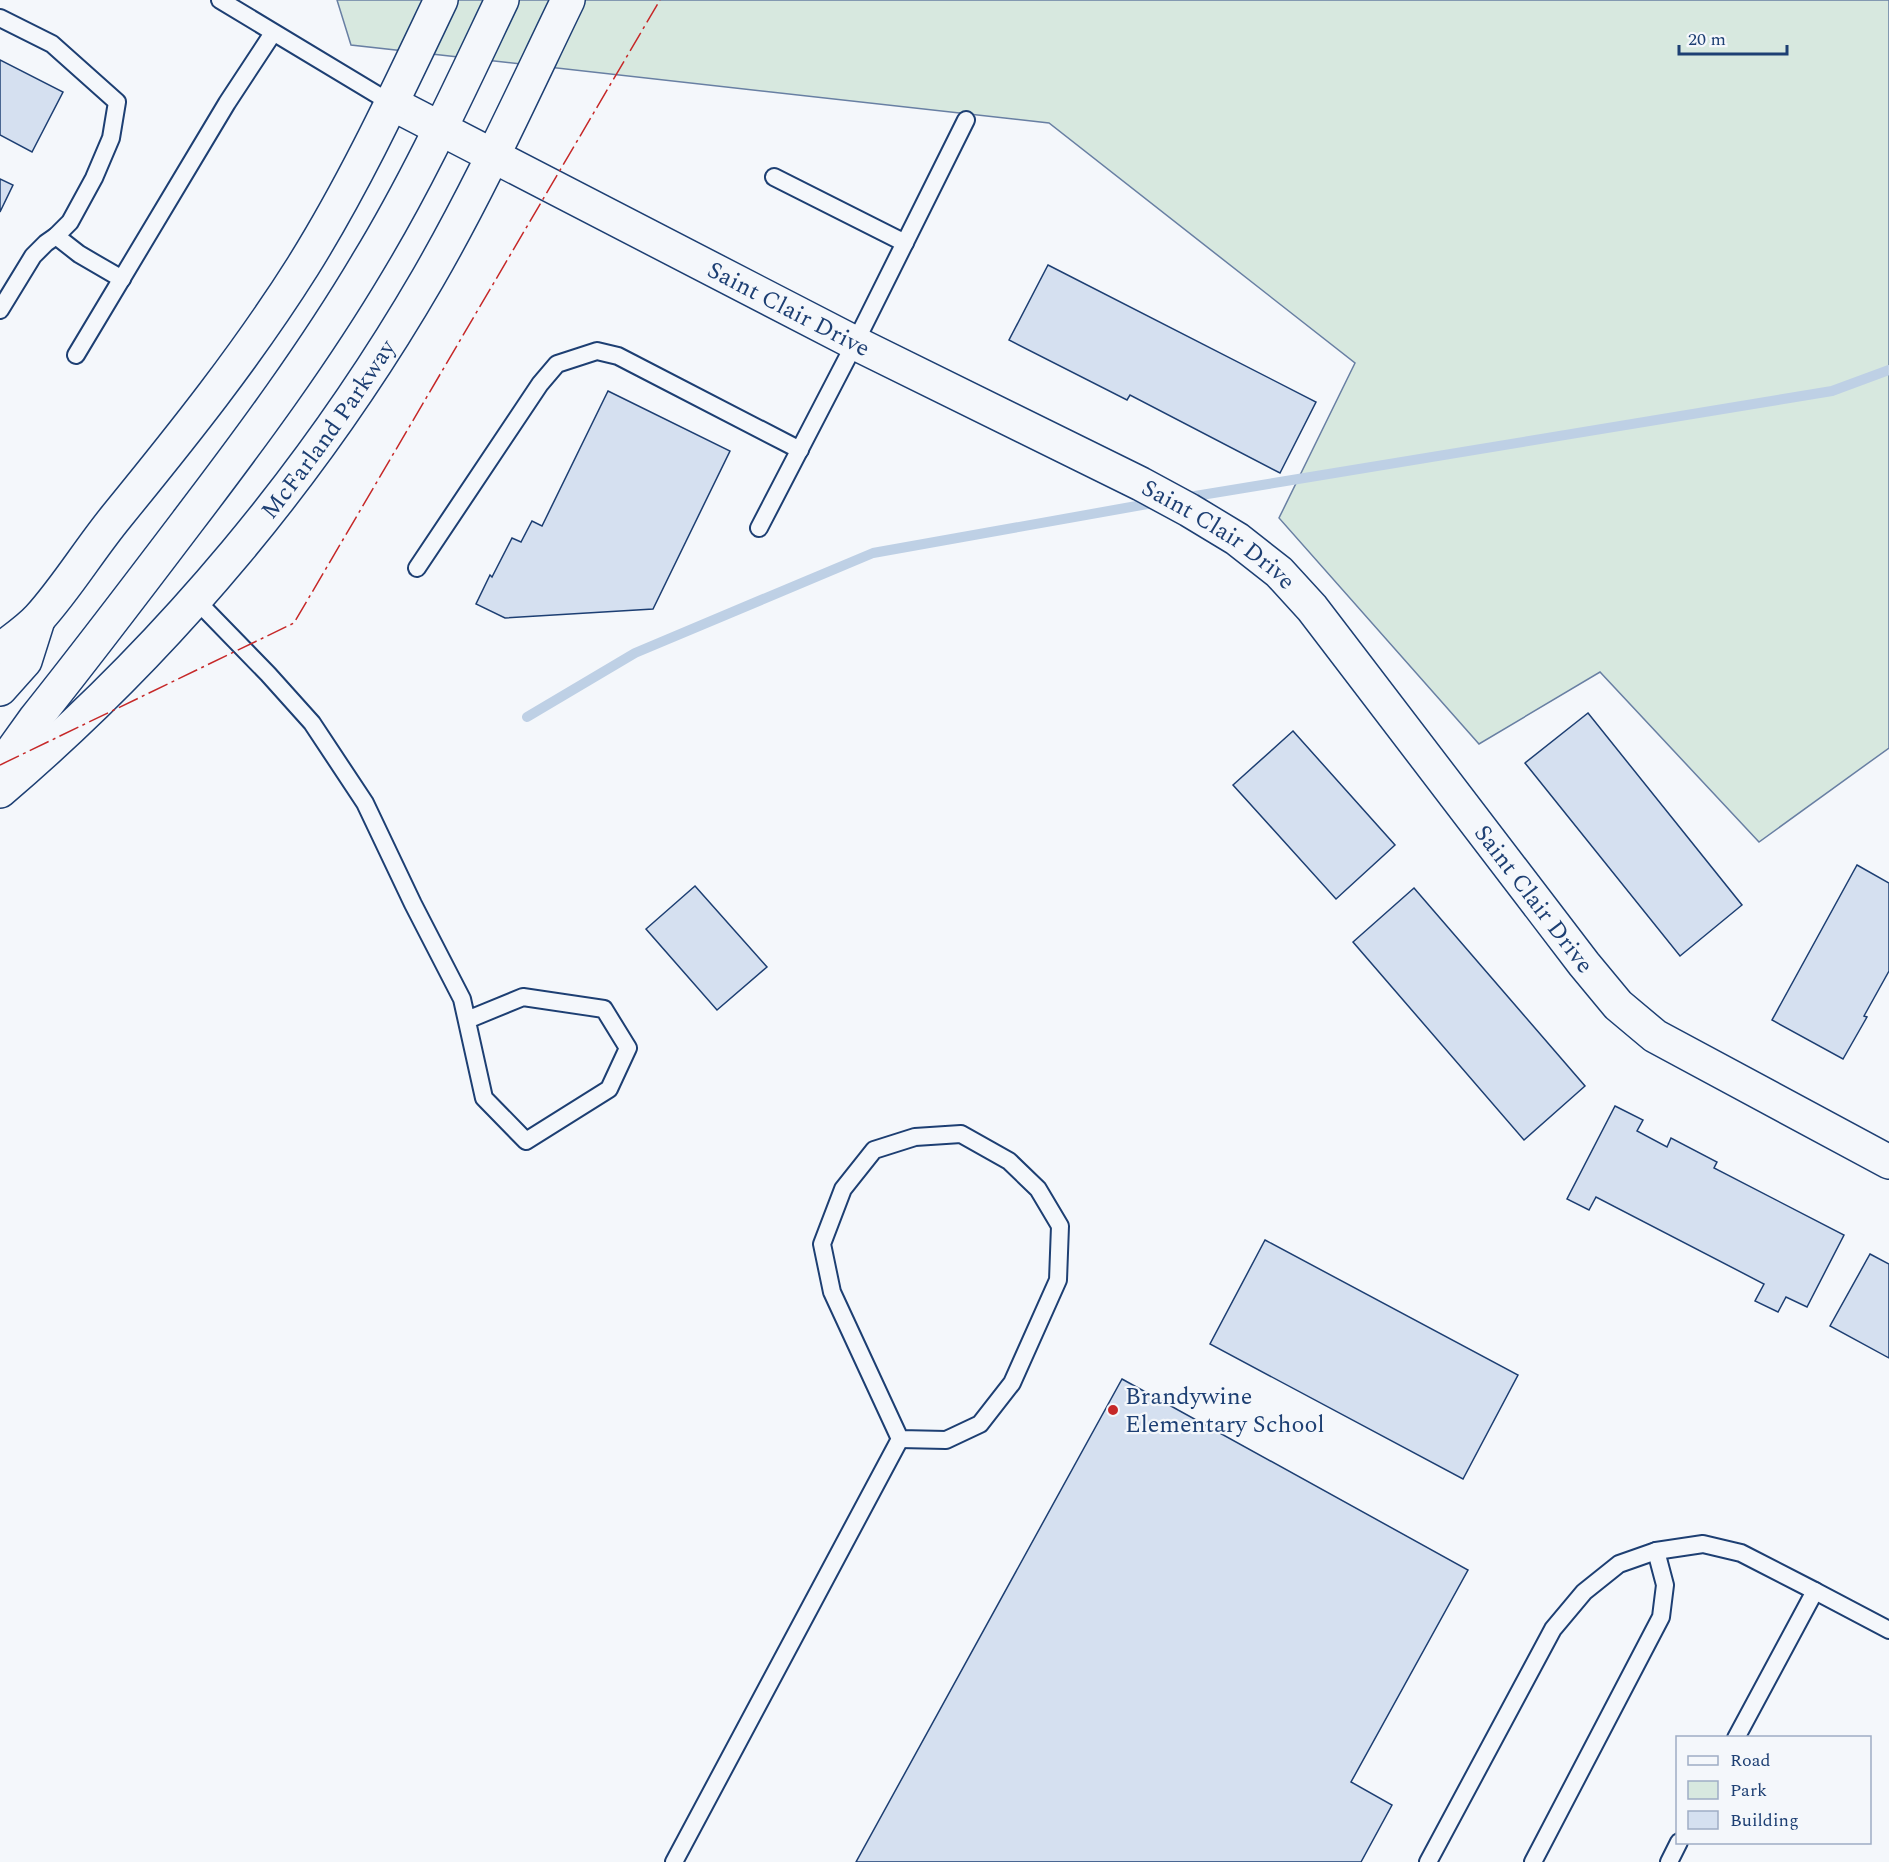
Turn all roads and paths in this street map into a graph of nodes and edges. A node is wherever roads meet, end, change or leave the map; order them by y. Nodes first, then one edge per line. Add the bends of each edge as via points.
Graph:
1 (220, 0) edge
2 (441, 0) edge
3 (502, 0) edge
4 (567, 0) edge
5 (0, 18) edge
6 (273, 33) junction
7 (391, 103) junction
8 (966, 120) dead end
9 (440, 128) junction
10 (493, 156) junction
11 (774, 177) dead end
12 (56, 236) junction
13 (905, 243) junction
14 (122, 279) junction
15 (0, 310) edge
16 (855, 343) junction
17 (76, 355) dead end
18 (800, 450) junction
19 (759, 528) dead end
20 (417, 568) dead end
21 (195, 600) junction
22 (38, 620) junction
23 (0, 650) edge
24 (0, 689) edge
25 (0, 770) edge
26 (0, 791) edge
27 (467, 1020) junction
28 (1886, 1153) edge
29 (900, 1439) junction
30 (1656, 1551) junction
31 (1815, 1591) junction
32 (1889, 1630) edge
33 (1737, 1736) edge
34 (1678, 1844) edge
35 (674, 1862) edge
36 (1428, 1862) edge
37 (1533, 1862) edge
38 (1669, 1862) edge

1 - 6 lane
2 - 7 main road
3 - 9 main road
4 - 10 main road, McFarland Parkway
5 - 12 lane via 52,44 117,102 111,138 94,178 70,222
6 - 7 lane
6 - 14 lane
7 - 9 main road, Saint Clair Drive
7 - 22 main road via 334,212 270,318
8 - 13 lane
9 - 10 main road, Saint Clair Drive
9 - 25 main road via 370,260 291,382
10 - 16 main road, Saint Clair Drive
10 - 21 main road, McFarland Parkway via 393,336 308,461
11 - 13 lane
12 - 14 lane
12 - 15 lane via 33,256
13 - 16 lane
14 - 17 lane
16 - 18 lane
16 - 28 main road, Saint Clair Drive via 1142,484 1237,539 1279,572 1312,608 1618,1005 1654,1036
18 - 19 lane
18 - 20 lane via 618,356 597,351 579,356 557,364 540,384
21 - 26 main road, McFarland Parkway via 82,717
21 - 27 lane via 312,723 365,803 462,999
22 - 23 main road
22 - 24 main road via 25,662
27 - 27 lane via 484,1098 526,1141 609,1089 628,1048 604,1010 523,997
29 - 29 lane via 946,1440 980,1424 1012,1383 1058,1280 1060,1226 1038,1189 1009,1161 960,1134 915,1137 874,1150 843,1190 822,1244 832,1292
29 - 35 lane
30 - 31 lane via 1703,1544 1741,1553
30 - 36 lane via 1619,1564 1584,1592 1553,1629
30 - 37 lane via 1665,1586 1661,1617
31 - 32 lane
31 - 33 lane
34 - 38 lane

